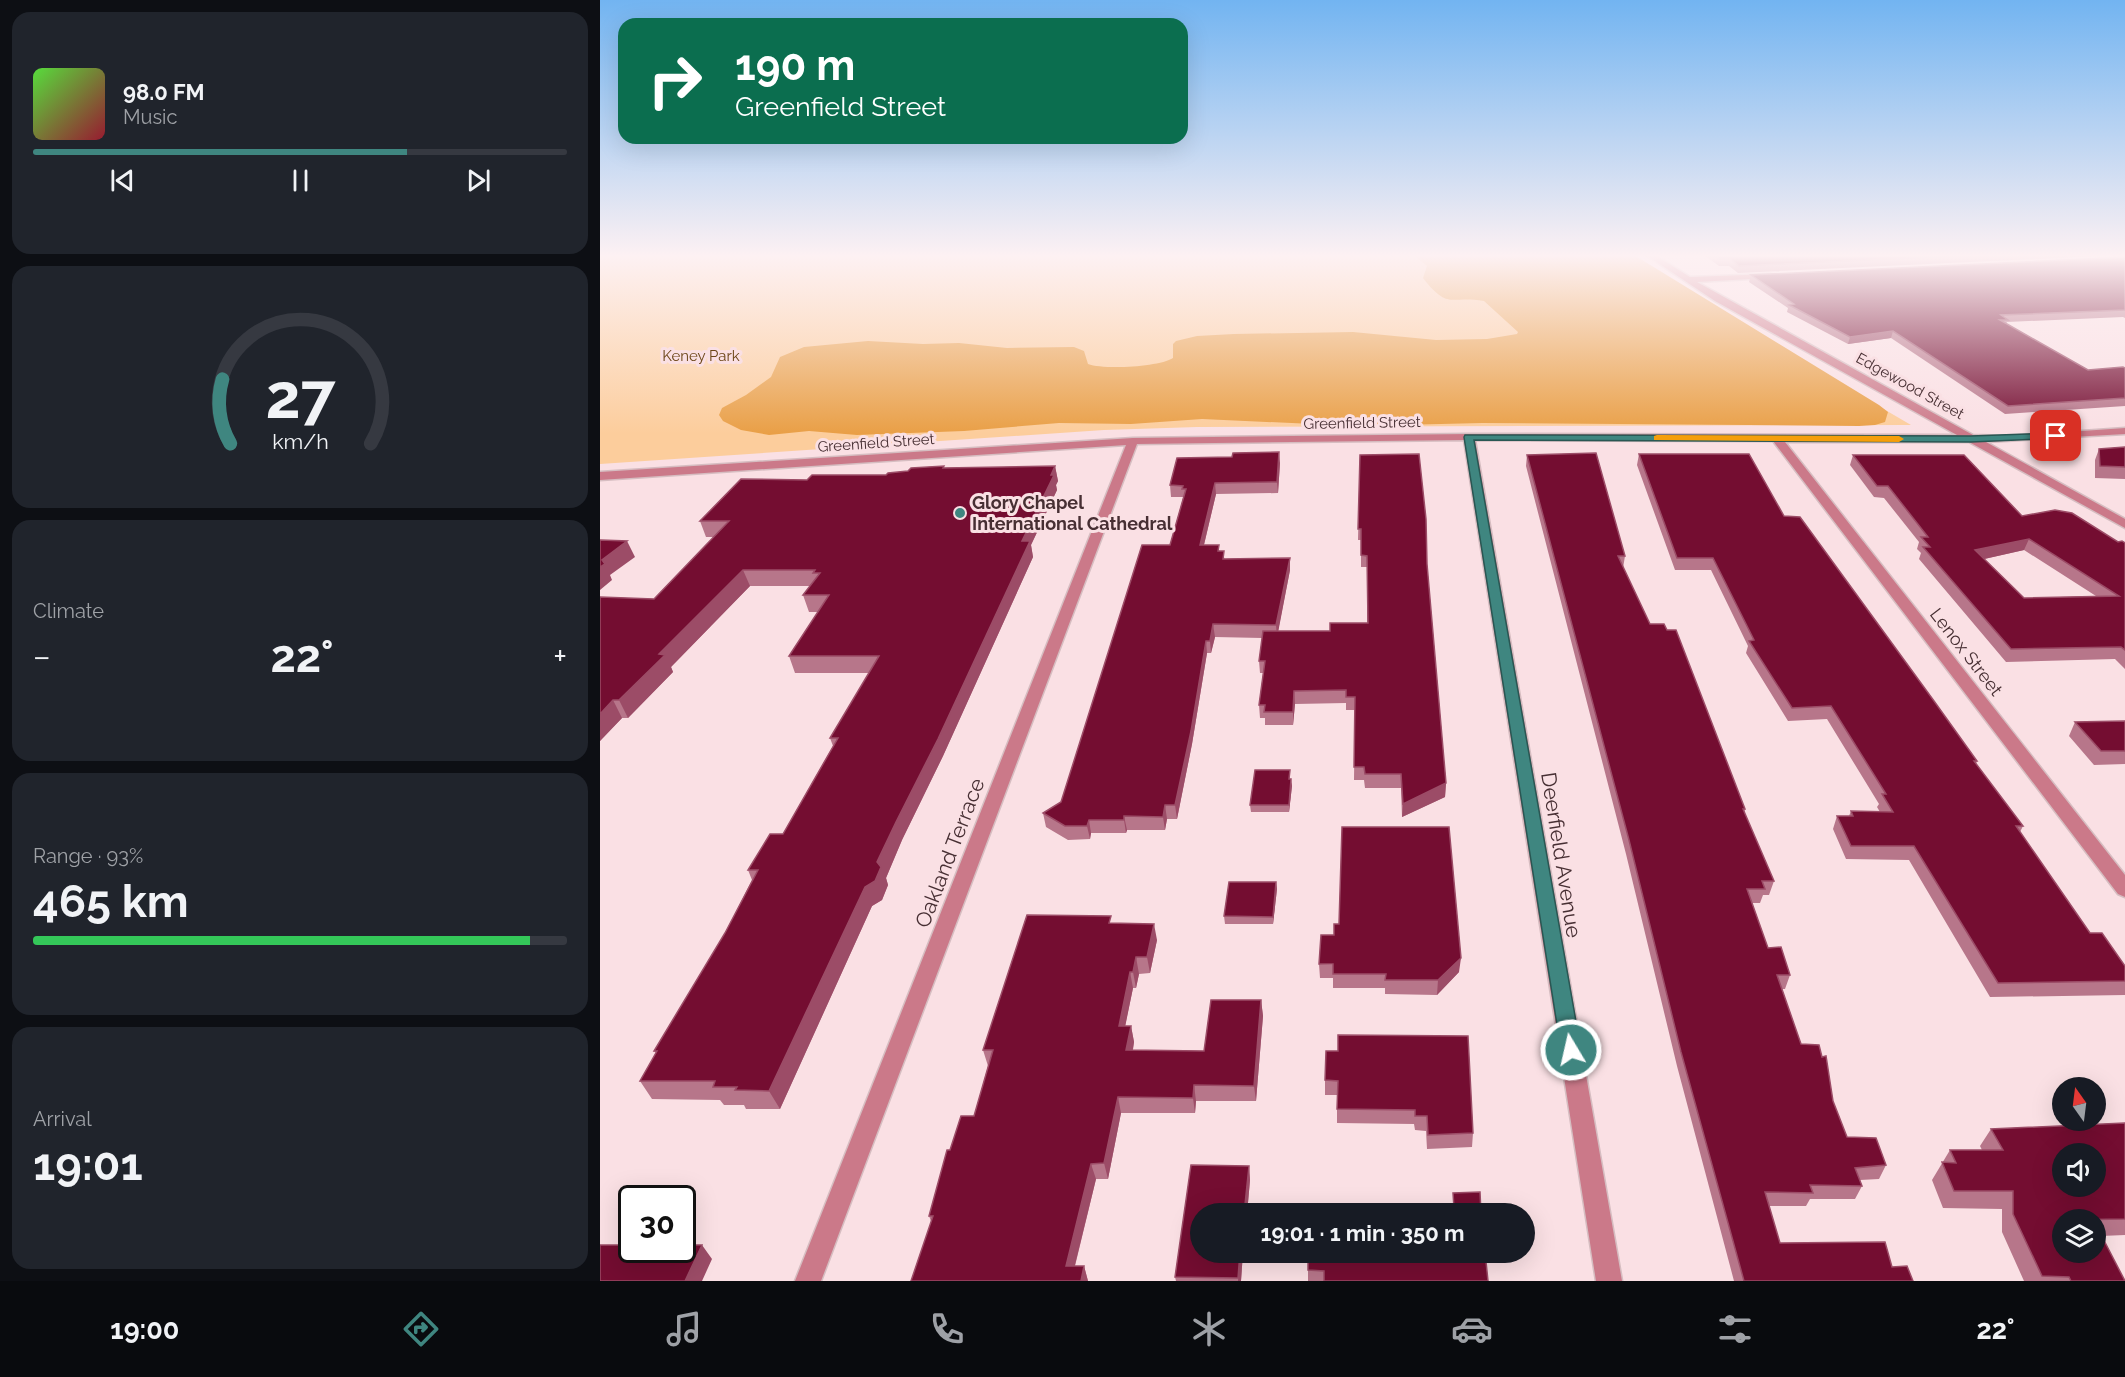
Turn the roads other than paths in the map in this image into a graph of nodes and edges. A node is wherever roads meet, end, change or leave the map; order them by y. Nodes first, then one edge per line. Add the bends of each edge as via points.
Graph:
1 (1748, 315) edge
2 (2125, 431) edge
3 (1469, 437) junction
4 (1776, 438) junction
5 (1971, 439) junction
6 (1133, 441) junction
7 (600, 476) edge
8 (2125, 524) edge
9 (2125, 889) edge
10 (808, 1281) edge
11 (1609, 1281) edge

1 - 5 street, Edgewood Street
2 - 5 street, Greenfield Street
3 - 4 street, Greenfield Street
3 - 6 street, Greenfield Street
3 - 11 street, Deerfield Avenue
4 - 5 street, Greenfield Street
4 - 9 street, Lenox Street
5 - 8 street, Edgewood Street
6 - 7 street, Greenfield Street
6 - 10 street, Oakland Terrace

